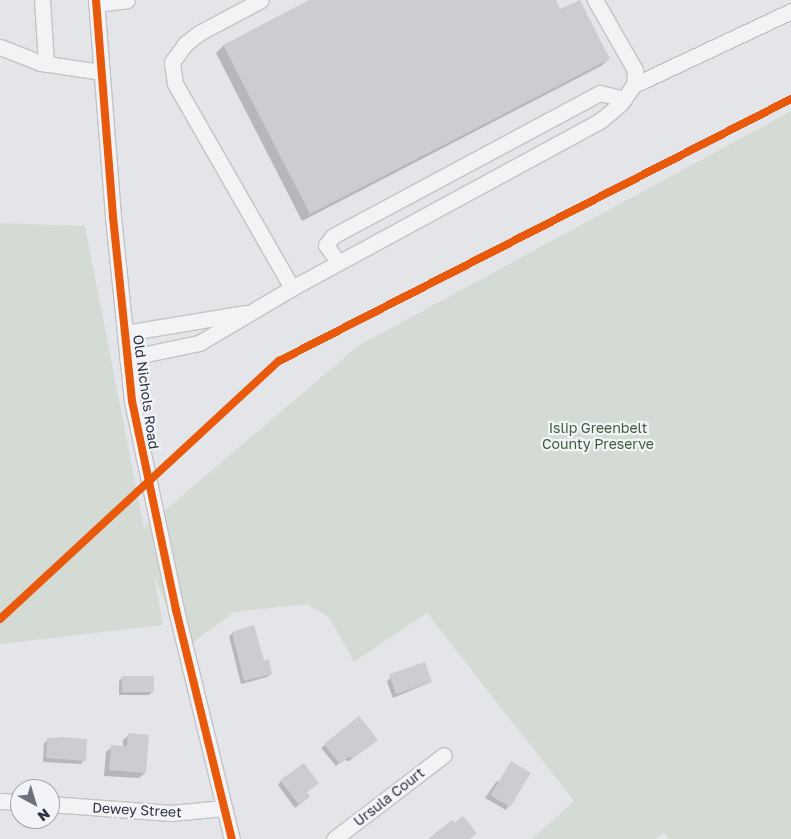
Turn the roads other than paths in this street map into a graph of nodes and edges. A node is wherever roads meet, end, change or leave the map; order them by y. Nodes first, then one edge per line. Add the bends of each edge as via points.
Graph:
1 (42, 0) edge
2 (127, 0) edge
3 (261, 0) edge
4 (595, 0) edge
5 (96, 2) edge
6 (791, 11) edge
7 (0, 47) edge
8 (46, 64) junction
9 (100, 72) junction
10 (634, 85) junction
11 (624, 100) junction
12 (338, 262) junction
13 (292, 288) junction
14 (246, 313) junction
15 (125, 333) junction
16 (128, 358) junction
17 (444, 755) dead end
18 (60, 805) edge
19 (224, 808) junction
20 (232, 839) edge
21 (334, 839) edge

1 - 8 street
2 - 5 street
3 - 13 street via 199,33 185,44 172,62 175,84
4 - 10 street via 635,70
5 - 9 street, Old Nichols Road
6 - 10 street
7 - 8 street
8 - 9 street
9 - 15 street, Old Nichols Road
10 - 11 street
11 - 12 street via 601,120
11 - 12 street via 600,93 333,236 326,245
12 - 13 street
13 - 14 street
14 - 15 street
14 - 16 street via 199,343
15 - 16 street, Old Nichols Road
16 - 19 street, Old Nichols Road via 148,489
17 - 21 street, Ursula Court
18 - 19 street, Dewey Street via 171,813
19 - 20 street, Old Nichols Road

